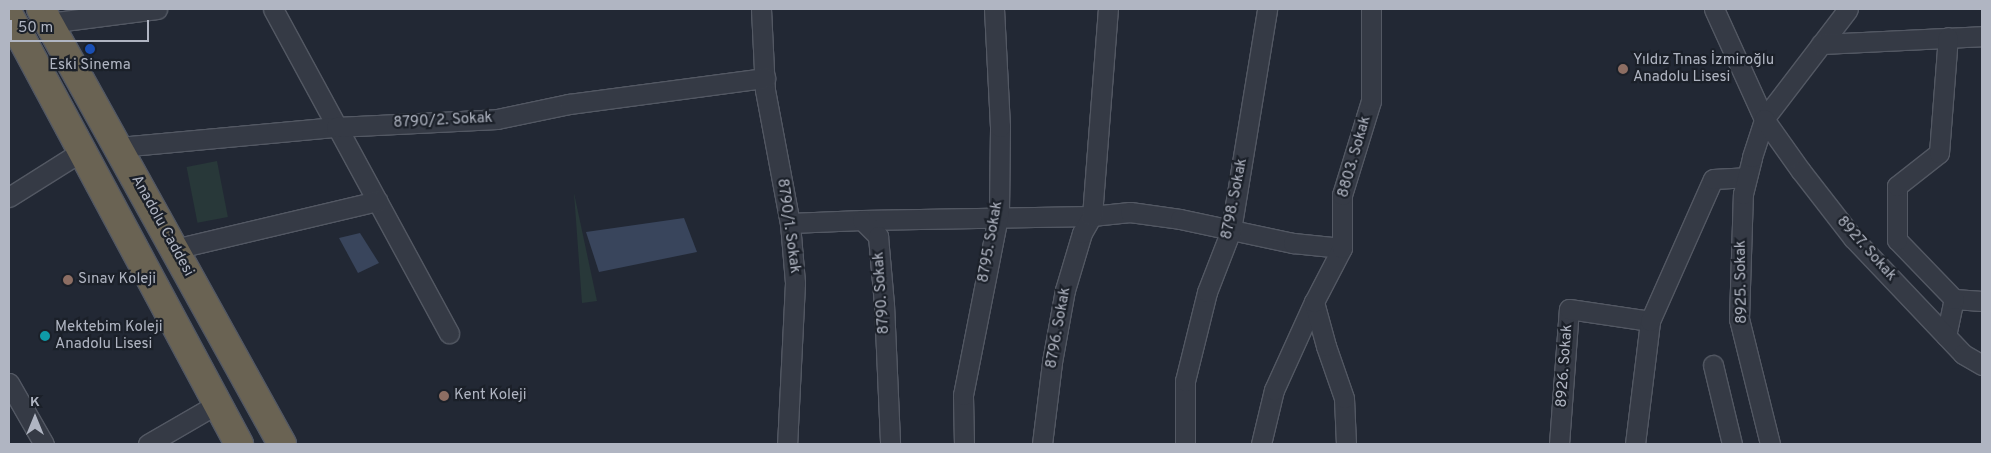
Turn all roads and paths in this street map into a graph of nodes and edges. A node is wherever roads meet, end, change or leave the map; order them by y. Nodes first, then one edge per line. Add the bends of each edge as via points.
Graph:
1 (157, 9) edge
2 (273, 9) edge
3 (761, 9) edge
4 (994, 9) edge
5 (1108, 9) edge
6 (1267, 9) edge
7 (1371, 9) edge
8 (1714, 9) edge
9 (1848, 9) edge
10 (9, 15) edge
11 (44, 16) edge
12 (1982, 36) edge
13 (1948, 37) junction
14 (1820, 44) junction
15 (765, 78) junction
16 (1764, 119) junction
17 (336, 127) junction
18 (119, 148) junction
19 (82, 151) junction
20 (1746, 177) junction
21 (9, 197) edge
22 (377, 201) junction
23 (1092, 216) junction
24 (997, 218) junction
25 (862, 220) junction
26 (790, 223) junction
27 (1231, 230) junction
28 (1342, 248) junction
29 (174, 249) junction
30 (1954, 300) junction
31 (1982, 301) edge
32 (1314, 302) junction
33 (1650, 321) junction
34 (448, 333) dead end
35 (1946, 336) junction
36 (1713, 364) dead end
37 (1982, 365) edge
38 (9, 383) edge
39 (217, 404) junction
40 (44, 444) edge
41 (148, 444) edge
42 (239, 444) edge
43 (282, 444) edge
44 (787, 444) edge
45 (890, 444) edge
46 (964, 444) edge
47 (1042, 444) edge
48 (1185, 444) edge
49 (1261, 444) edge
50 (1346, 444) edge
51 (1559, 444) edge
52 (1635, 444) edge
53 (1732, 444) edge
54 (1770, 444) edge

1 - 11 street
2 - 17 street
3 - 15 street, 8790/1. Sokak
4 - 24 street, 8795. Sokak via 1000,127
5 - 23 street
6 - 27 street, 8798. Sokak
7 - 28 street, 8803. Sokak via 1371,101 1342,195
8 - 16 street, 8927. Sokak
9 - 14 street
10 - 19 highway
11 - 18 highway, Anadolu Caddesi
12 - 13 street
13 - 14 street
13 - 30 street via 1940,153 1897,186 1897,240
14 - 16 street
15 - 17 street, 8790/2. Sokak via 569,104 497,119
15 - 26 street, 8790/1. Sokak
16 - 20 street
16 - 35 street, 8927. Sokak via 1853,238
17 - 18 street, 8790/2. Sokak
17 - 22 street
18 - 29 highway, Anadolu Caddesi
19 - 21 street
19 - 39 highway
20 - 33 street via 1713,179
20 - 54 street, 8925. Sokak via 1740,319
22 - 29 street
22 - 34 street
23 - 24 street
23 - 27 street via 1130,212
23 - 47 street, 8796. Sokak via 1082,233 1065,290
24 - 25 street
24 - 46 street, 8795. Sokak via 963,395
25 - 26 street
25 - 45 street, 8790. Sokak via 878,236
26 - 44 street, 8790/1. Sokak via 795,283
27 - 28 street via 1293,243
27 - 48 street, 8798. Sokak via 1207,292 1185,381
28 - 32 street, 8803. Sokak
29 - 43 highway, Anadolu Caddesi
30 - 31 street
30 - 35 street
32 - 49 street, 8803. Sokak via 1274,390
32 - 50 street via 1344,398
33 - 51 street, 8926. Sokak via 1569,309
33 - 52 street
35 - 37 street, 8927. Sokak via 1963,354
36 - 53 street
38 - 40 street
39 - 41 street
39 - 42 highway

